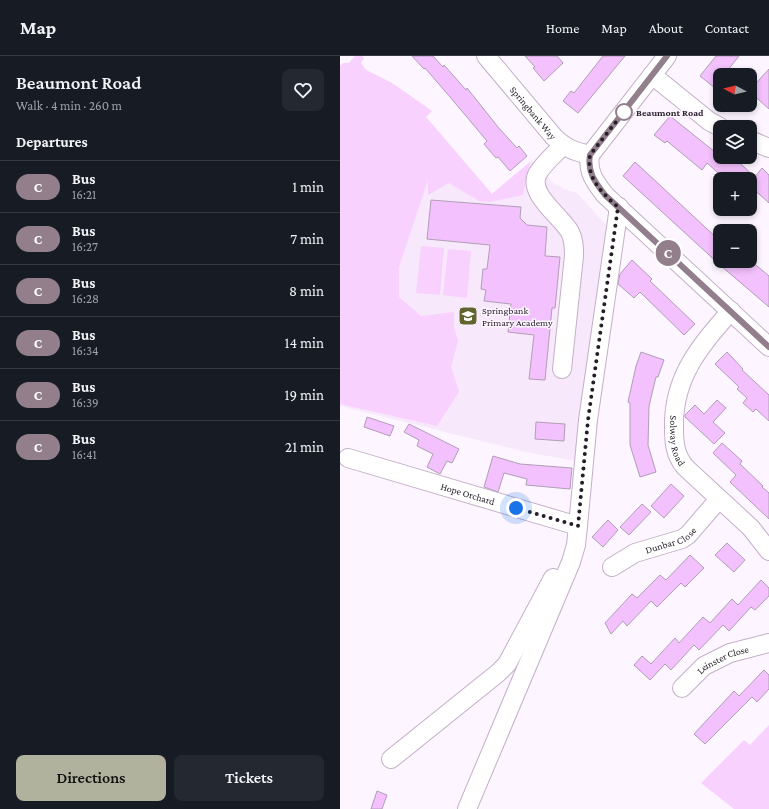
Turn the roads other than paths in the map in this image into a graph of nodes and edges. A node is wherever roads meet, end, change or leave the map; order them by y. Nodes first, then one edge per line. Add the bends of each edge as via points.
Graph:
1 (486, 56) edge
2 (667, 56) edge
3 (652, 75) junction
4 (713, 123) edge
5 (757, 143) edge
6 (563, 145) junction
7 (769, 148) edge
8 (590, 155) junction
9 (618, 207) junction
10 (731, 311) junction
11 (769, 347) edge
12 (562, 369) dead end
13 (348, 458) dead end
14 (719, 499) junction
15 (578, 526) junction
16 (576, 545) junction
17 (769, 551) edge
18 (612, 567) dead end
19 (769, 643) edge
20 (682, 688) dead end
21 (391, 759) dead end
22 (467, 809) edge

1 - 6 street, Springbank Way
2 - 3 street
3 - 4 street
3 - 8 street
5 - 7 street
6 - 8 street, Springbank Way
6 - 12 street via 538,174 535,185 538,194 570,231 574,242
8 - 9 street via 589,166 594,181
9 - 10 street
9 - 15 street via 588,420
10 - 11 street
10 - 14 street, Solway Road via 705,339 686,372 677,396 674,422 675,449 681,462
13 - 15 street, Hope Orchard
14 - 17 street, Solway Road via 750,528
14 - 18 street, Dunbar Close via 682,539 635,554
15 - 16 street
16 - 21 street via 567,552 508,664
16 - 22 street
19 - 20 street, Leinster Close via 730,652 704,666

